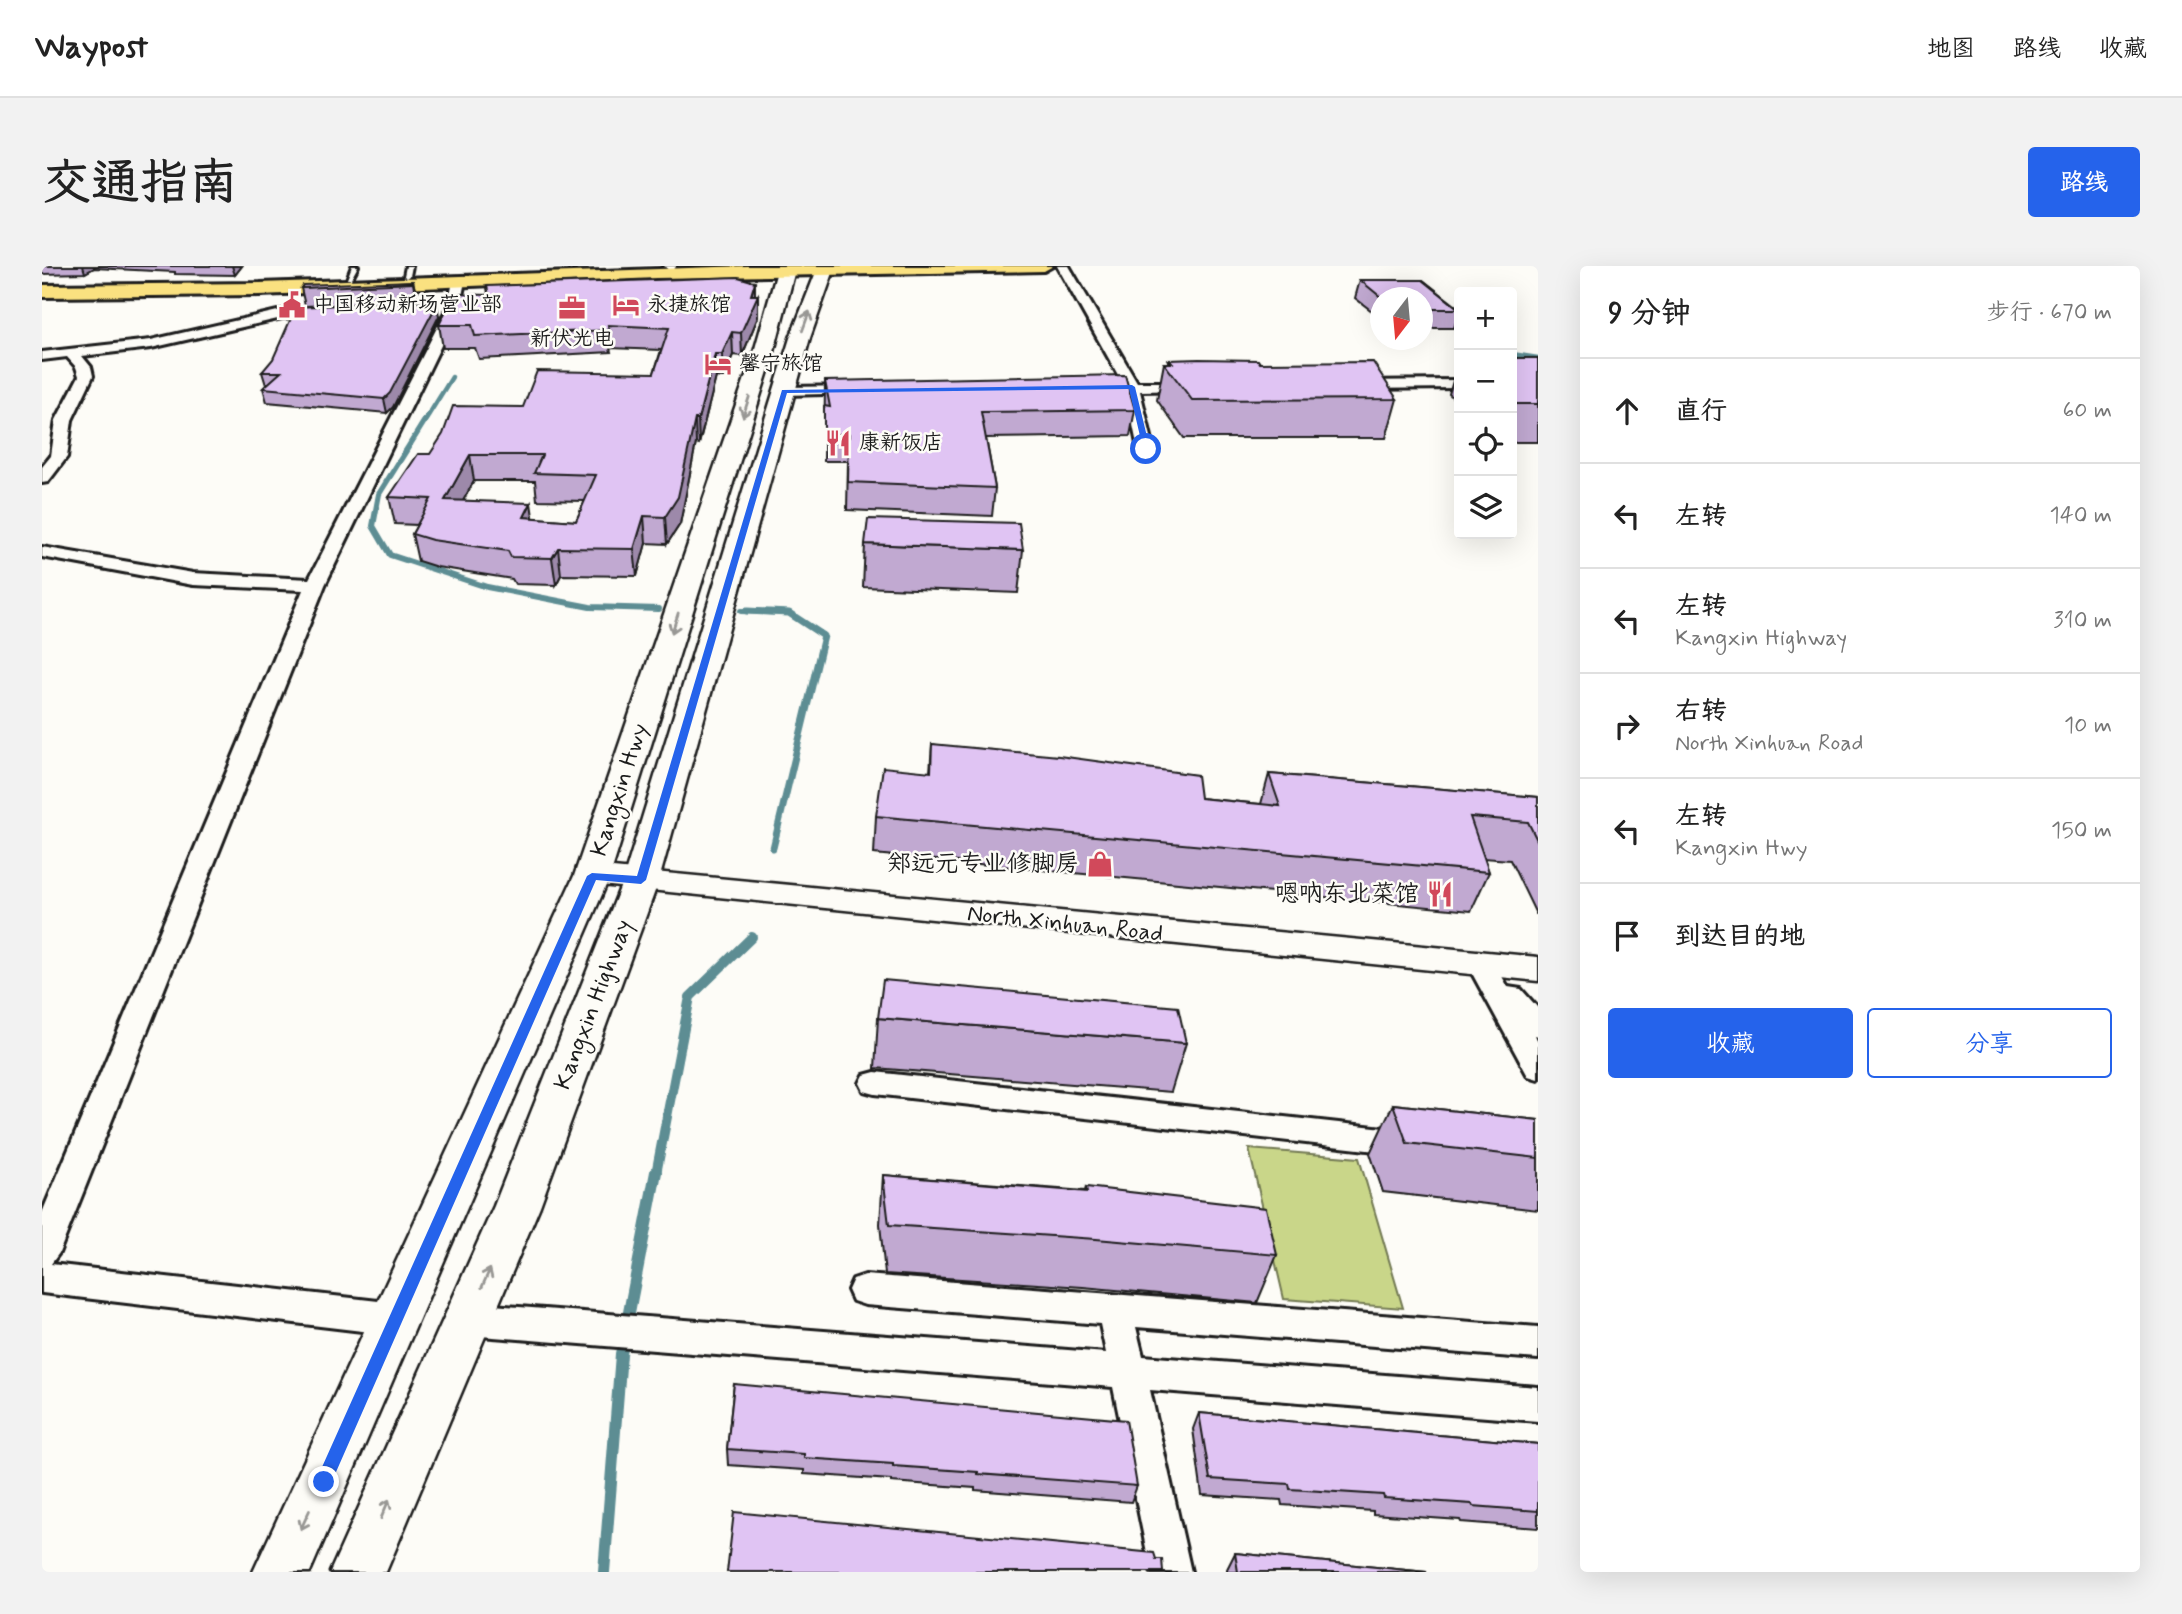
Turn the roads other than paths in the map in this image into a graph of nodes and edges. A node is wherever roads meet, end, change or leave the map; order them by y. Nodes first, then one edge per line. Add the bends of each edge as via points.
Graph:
1 (670, 266) edge
2 (697, 266) edge
3 (1044, 266) edge
4 (1063, 266) edge
5 (806, 268) edge
6 (408, 271) edge
7 (352, 272) edge
8 (459, 281) junction
9 (42, 283) edge
10 (42, 291) edge
11 (348, 311) edge
12 (76, 353) junction
13 (42, 356) edge
14 (1454, 384) edge
15 (1336, 385) edge
16 (1214, 386) edge
17 (1076, 387) edge
18 (1132, 387) junction
19 (868, 390) edge
20 (785, 391) junction
21 (1146, 449) dead end
22 (42, 478) edge
23 (42, 552) edge
24 (316, 585) junction
25 (592, 876) junction
26 (641, 880) junction
27 (1481, 964) junction
28 (1538, 968) edge
29 (1538, 1026) edge
30 (1538, 1068) edge
31 (875, 1083) dead end
32 (1441, 1146) edge
33 (42, 1253) edge
34 (42, 1278) edge
35 (865, 1290) dead end
36 (1115, 1310) junction
37 (396, 1319) junction
38 (468, 1319) junction
39 (1538, 1343) edge
40 (1128, 1372) junction
41 (1538, 1404) edge
42 (281, 1572) edge
43 (358, 1572) edge
44 (1171, 1572) edge

1 - 2 main road
1 - 6 main road
3 - 5 main road
4 - 18 street
5 - 8 main road
20 -> 5 main road, Kangxin Highway via 800,338
5 -> 25 main road, Kangxin Hwy via 760,365
6 - 7 main road
7 - 9 main road via 154,284
8 - 10 main road
8 - 24 street
11 - 12 street via 282,314 151,344
12 - 13 street
12 - 22 street via 86,376 64,420 59,457
14 - 15 street
16 - 18 street
17 - 18 street
18 - 21 street
19 - 20 street
20 - 26 main road, Kangxin Highway
23 - 24 street via 193,579
24 - 33 street
25 - 26 street, North Xinhuan Road
25 - 37 main road, Kangxin Hwy
26 - 27 street, North Xinhuan Road
38 -> 26 main road, Kangxin Highway via 517,1206
27 - 28 street, North Xinhuan Road
27 - 29 street
27 - 30 street
31 - 32 street
34 - 37 street
35 - 36 street
36 - 39 street
36 - 40 street
37 -> 42 main road, Kangxin Hwy
38 - 40 street
43 -> 38 main road, Kangxin Highway
40 - 41 street
40 - 44 street

